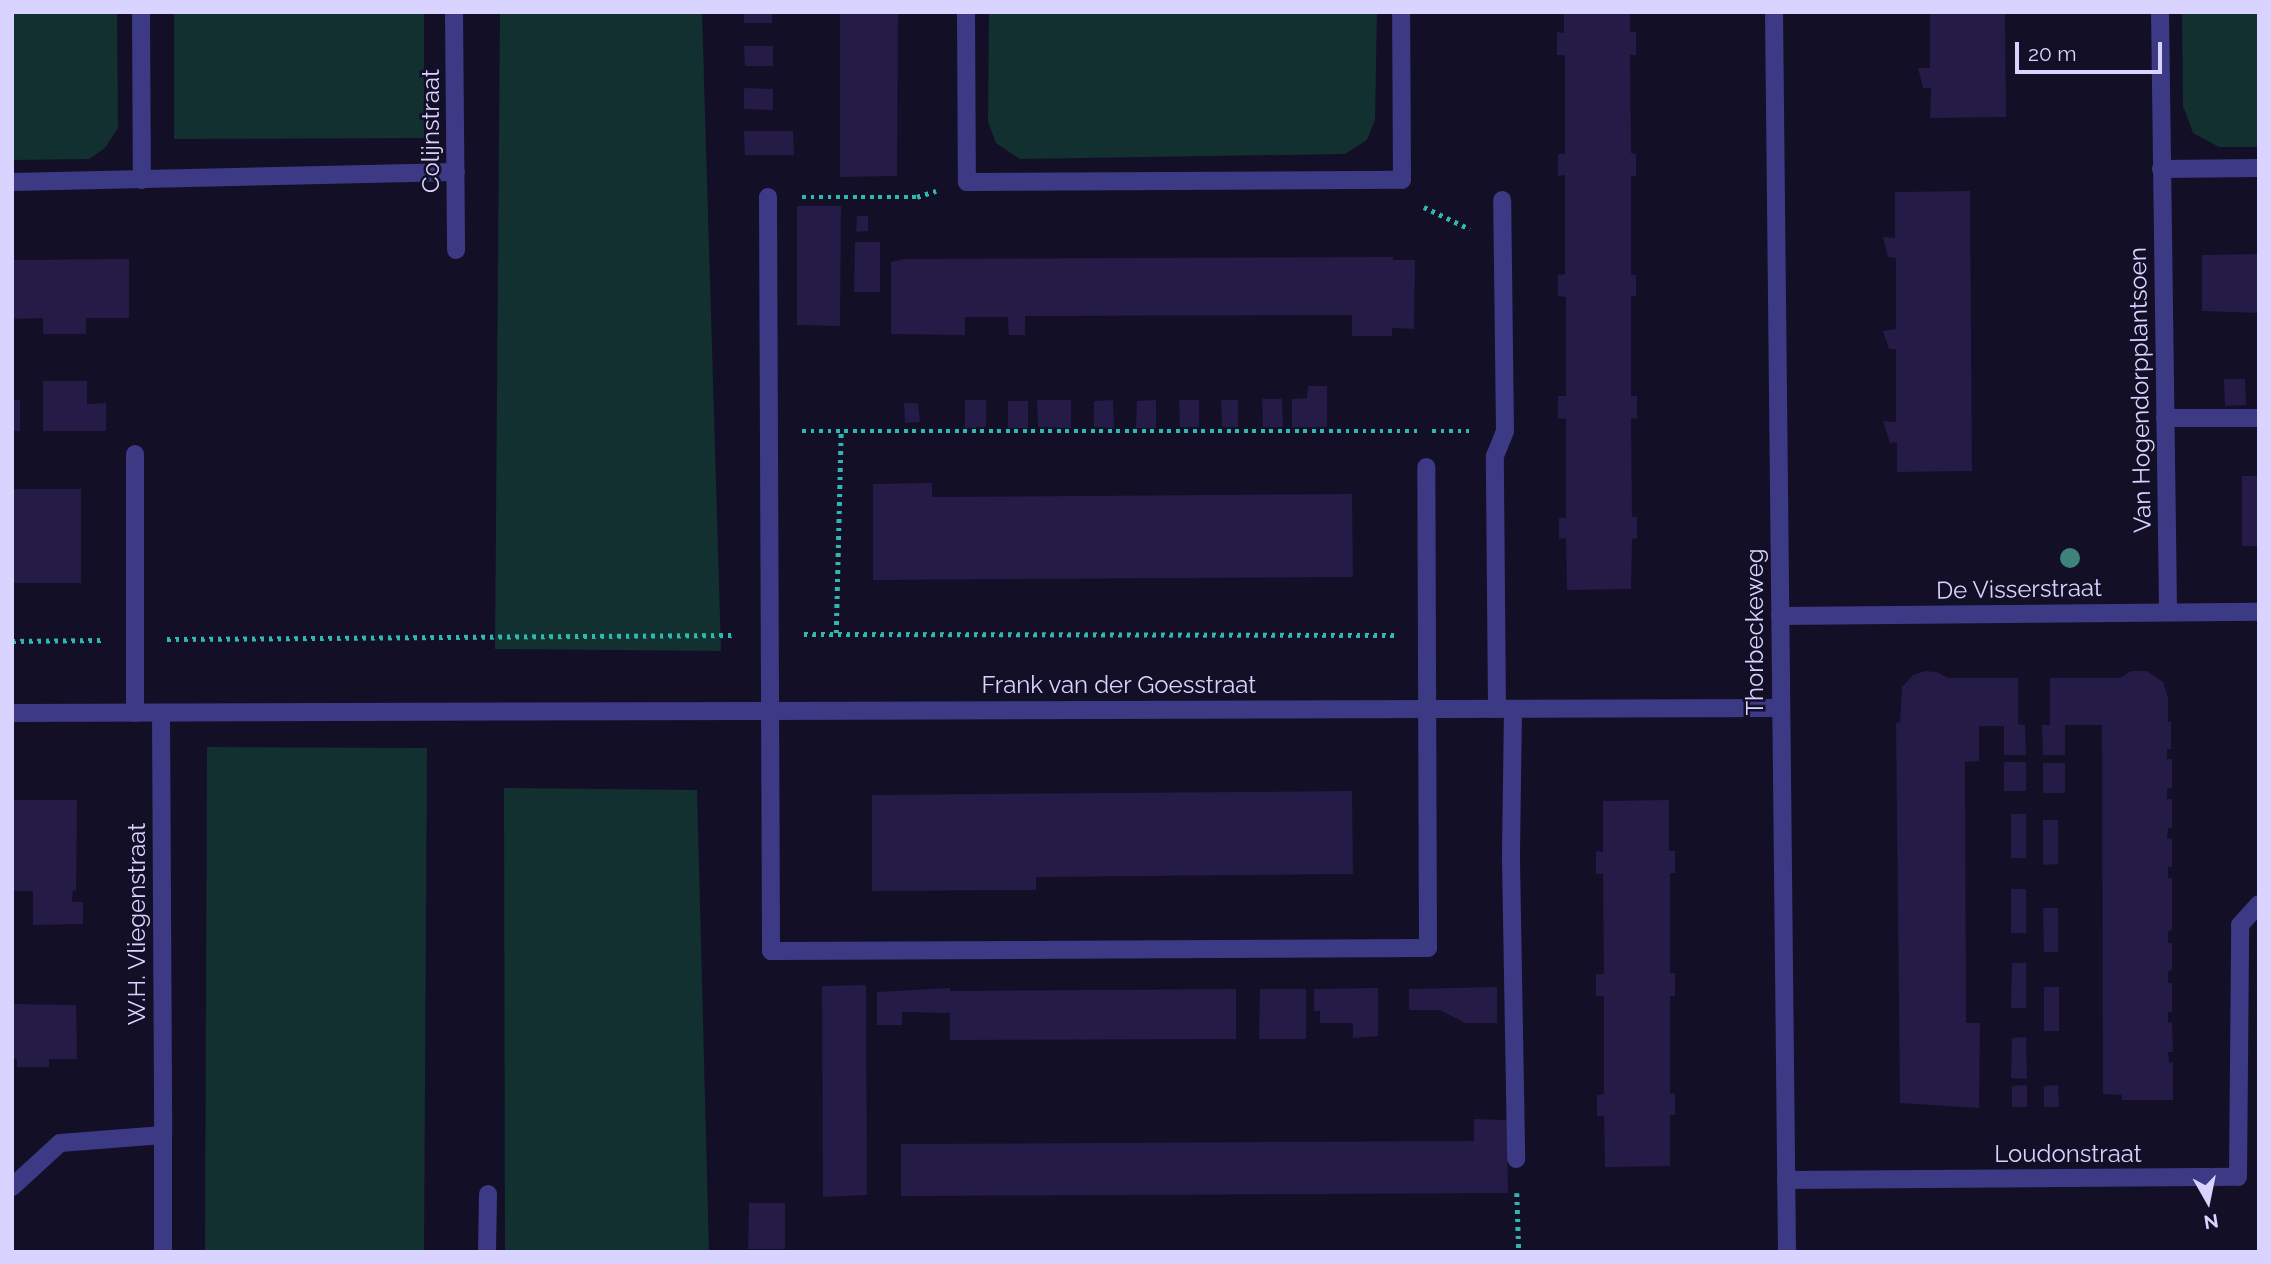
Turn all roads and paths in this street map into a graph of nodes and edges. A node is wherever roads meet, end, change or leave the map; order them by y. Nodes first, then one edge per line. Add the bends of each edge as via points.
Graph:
1 (141, 12) edge
2 (454, 12) edge
3 (966, 12) edge
4 (1401, 12) edge
5 (1774, 12) edge
6 (2161, 12) edge
7 (2161, 169) junction
8 (2259, 169) edge
9 (456, 172) junction
10 (142, 180) junction
11 (1402, 180) junction
12 (12, 182) edge
13 (967, 182) junction
14 (768, 197) joint
15 (1502, 200) dead end
16 (1502, 244) junction
17 (456, 250) dead end
18 (2165, 418) junction
19 (2259, 418) edge
20 (769, 431) junction
21 (841, 431) junction
22 (1505, 431) junction
23 (135, 454) dead end
24 (1426, 467) dead end
25 (2168, 611) junction
26 (2259, 611) edge
27 (1780, 616) junction
28 (836, 633) junction
29 (769, 634) junction
30 (1427, 635) junction
31 (135, 640) junction
32 (12, 641) edge
33 (1427, 708) junction
34 (1780, 708) junction
35 (1505, 709) junction
36 (770, 711) junction
37 (12, 713) edge
38 (135, 713) junction
39 (161, 713) junction
40 (2259, 904) edge
41 (163, 1135) junction
42 (1517, 1158) joint
43 (1786, 1180) junction
44 (12, 1187) edge
45 (488, 1194) dead end
46 (163, 1252) edge
47 (487, 1252) edge
48 (1519, 1252) edge
49 (1787, 1252) edge

1 - 10 street
2 - 9 street, Colijnstraat
3 - 13 street
4 - 11 street
5 - 27 street, Thorbeckeweg
6 - 7 street, Van Hogendorpplantsoen
7 - 8 street
7 - 18 street, Van Hogendorpplantsoen
9 - 10 street
9 - 17 street, Colijnstraat
10 - 12 street
11 - 13 street
11 - 16 path via 1402,198
13 - 14 path via 916,197
14 - 20 street
15 - 16 street
16 - 22 street
18 - 19 street
18 - 25 street, Van Hogendorpplantsoen
20 - 21 path
20 - 29 street
21 - 22 path
21 - 28 path
22 - 35 street via 1495,456
23 - 31 street
24 - 30 street
25 - 26 street, De Visserstraat
25 - 27 street, De Visserstraat
27 - 34 street, Thorbeckeweg
28 - 29 path
28 - 30 path
29 - 31 path
29 - 36 street
30 - 33 street
31 - 32 path
31 - 38 street
33 - 35 street, Frank van der Goesstraat
33 - 36 street, Frank van der Goesstraat
33 - 36 street via 1428,948 785,951 771,951
34 - 35 street, Frank van der Goesstraat
34 - 43 street, Thorbeckeweg
35 - 42 street
36 - 39 street, Frank van der Goesstraat
37 - 38 street
38 - 39 street
39 - 41 street, W.H. Vliegenstraat
40 - 43 street, Loudonstraat via 2240,925 2238,1177
41 - 44 street via 60,1143
41 - 46 street, W.H. Vliegenstraat
42 - 48 path
43 - 49 street, Thorbeckeweg
45 - 47 street

